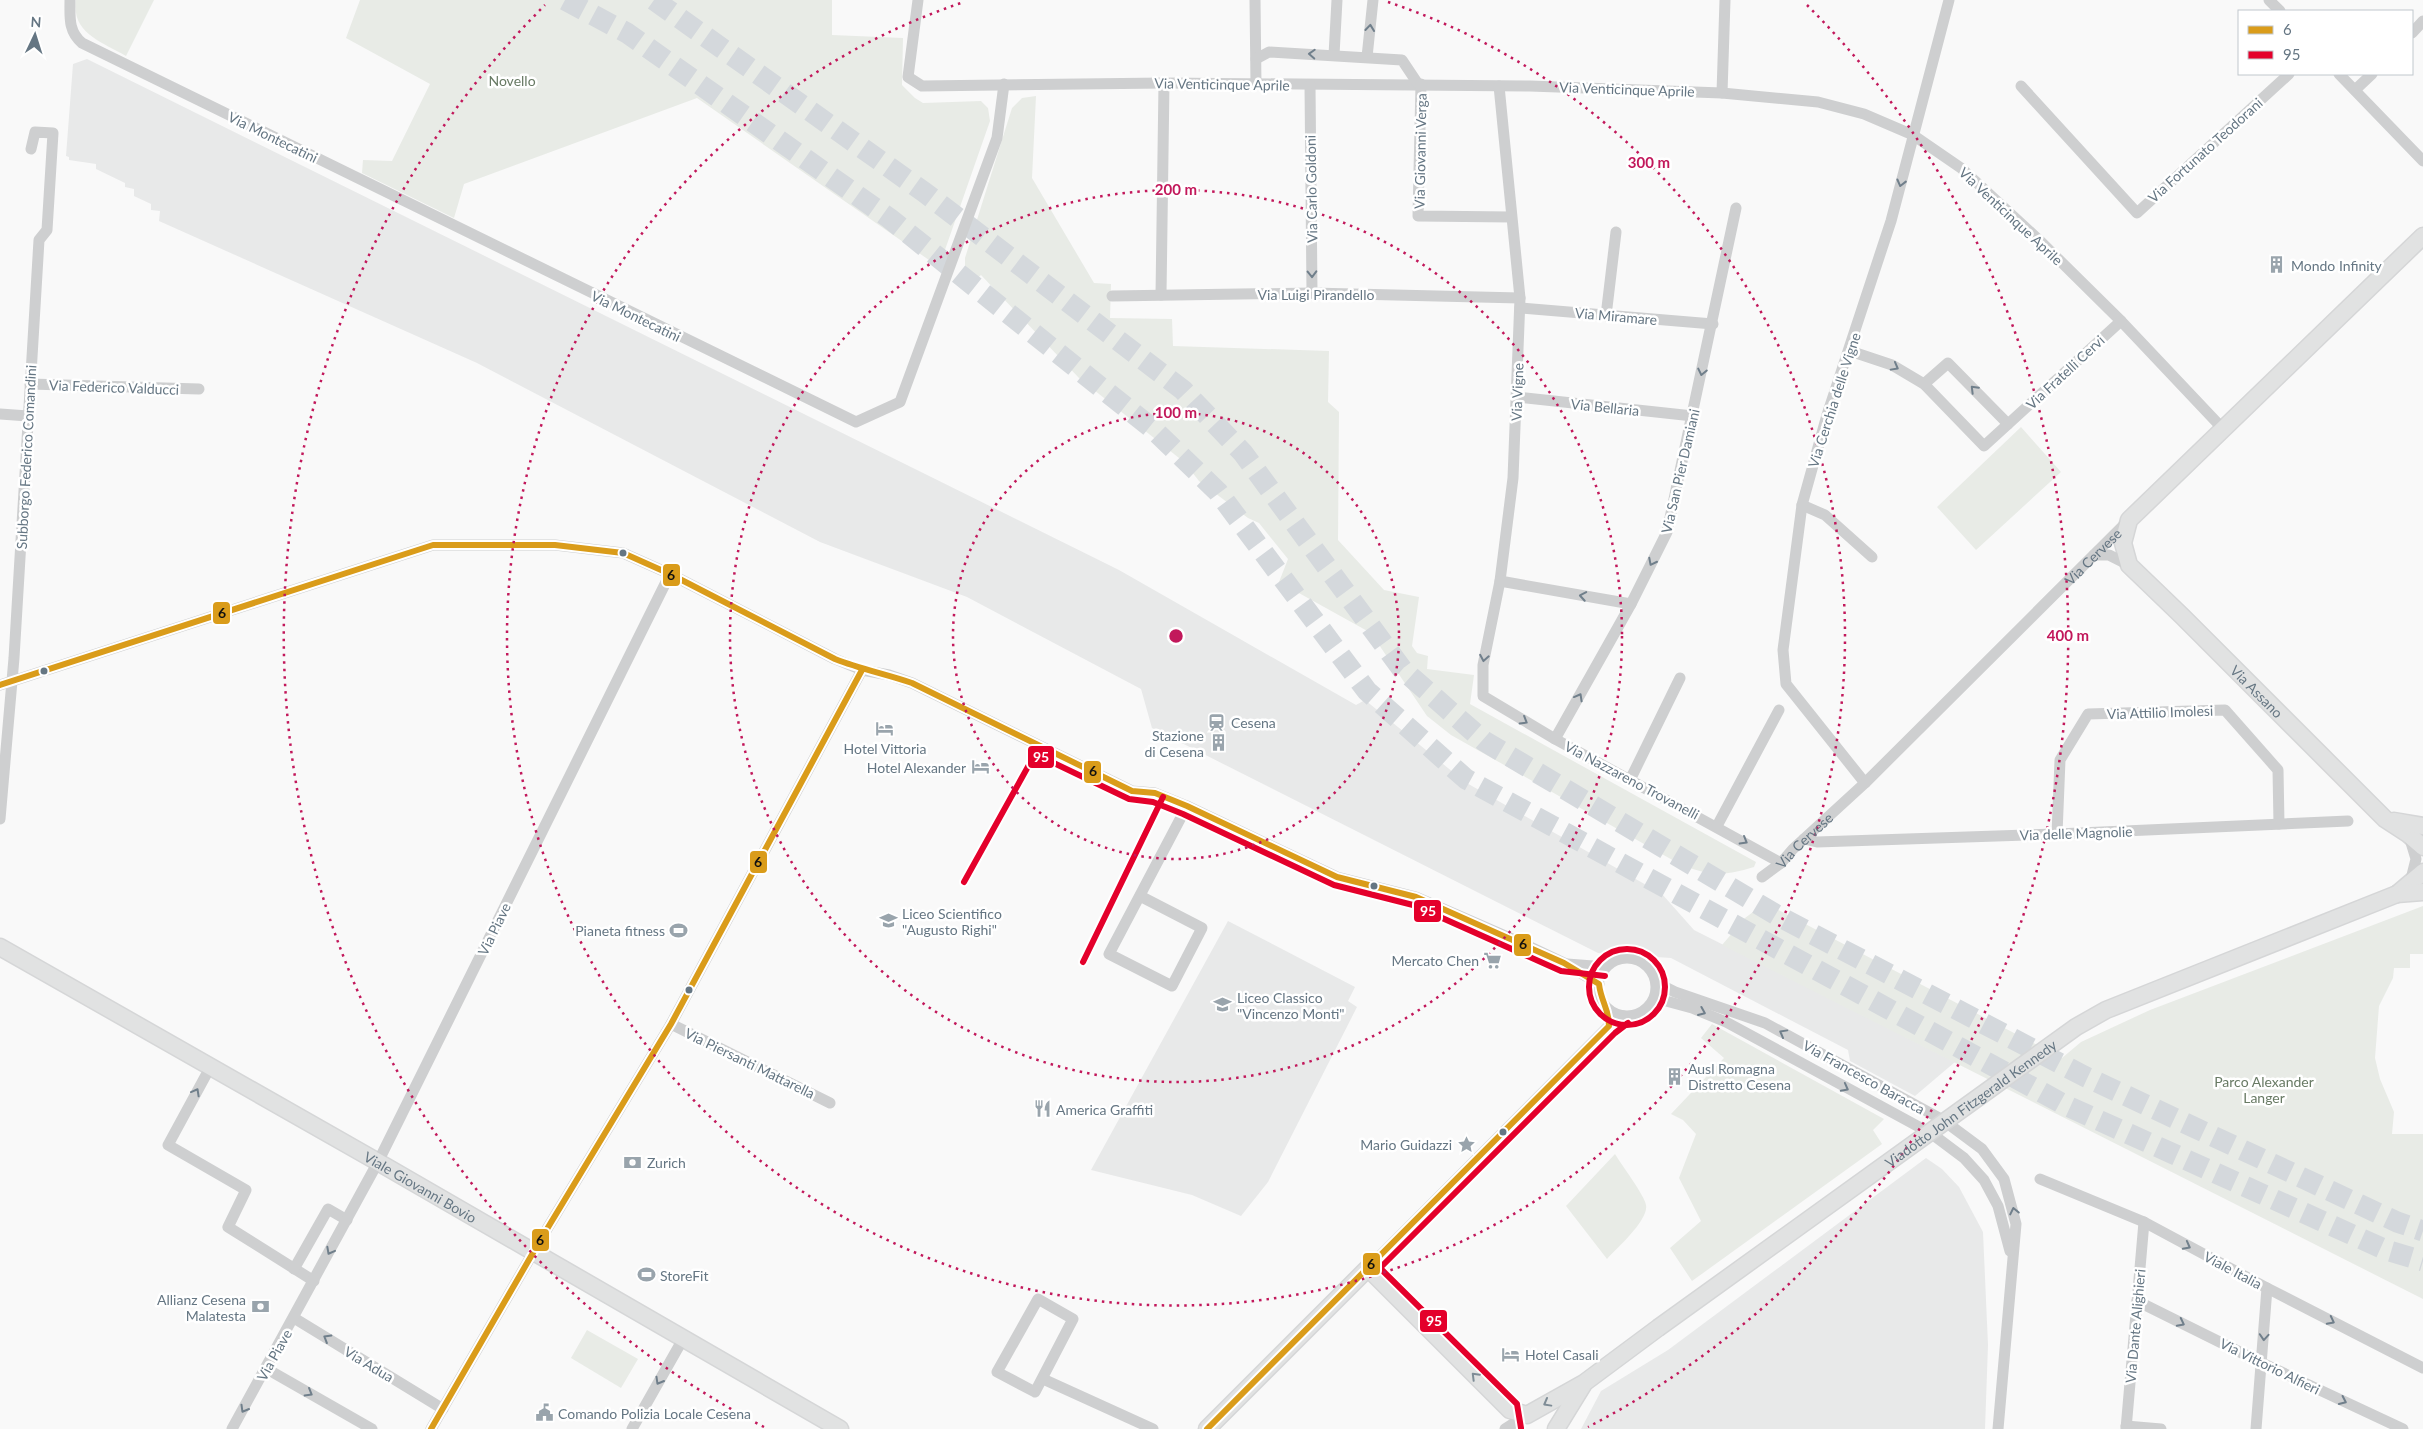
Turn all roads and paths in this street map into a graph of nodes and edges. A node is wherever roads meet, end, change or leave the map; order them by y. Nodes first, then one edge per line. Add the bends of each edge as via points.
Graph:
1 (70, 0) edge
2 (918, 0) edge
3 (1255, 0) edge
4 (1337, 0) edge
5 (1373, 0) edge
6 (1725, 0) edge
7 (1949, 0) edge
8 (2269, 0) edge
9 (2279, 10) edge
10 (2423, 21) edge
11 (2413, 32) edge
12 (1334, 55) junction
13 (1367, 57) junction
14 (1256, 59) junction
15 (2288, 75) edge
16 (2340, 75) edge
17 (2371, 75) edge
18 (1164, 83) junction
19 (1004, 84) junction
20 (1256, 84) junction
21 (1420, 84) junction
22 (1310, 85) junction
23 (1499, 86) junction
24 (2021, 86) dead end
25 (2355, 90) junction
26 (1722, 93) junction
27 (1913, 135) junction
28 (30, 149) dead end
29 (2423, 161) edge
30 (1736, 208) dead end
31 (1511, 217) junction
32 (1616, 232) dead end
33 (2423, 236) edge
34 (1312, 293) junction
35 (1161, 295) junction
36 (1112, 296) dead end
37 (1520, 303) junction
38 (1606, 316) junction
39 (2121, 321) junction
40 (1713, 324) junction
41 (1850, 351) junction
42 (30, 384) junction
43 (1924, 384) junction
44 (199, 389) dead end
45 (1517, 398) junction
46 (0, 414) edge
47 (28, 416) junction
48 (1692, 416) junction
49 (2008, 424) junction
50 (2224, 430) junction
51 (1802, 505) junction
52 (2129, 520) junction
53 (2094, 555) junction
54 (1872, 557) dead end
55 (2129, 565) junction
56 (670, 574) junction
57 (1500, 581) junction
58 (1631, 604) junction
59 (862, 670) junction
60 (1680, 678) dead end
61 (6, 683) edge
62 (1483, 696) joint
63 (1779, 710) dead end
64 (1555, 739) junction
65 (1630, 780) junction
66 (1865, 783) junction
67 (1187, 806) junction
68 (0, 819) edge
69 (2385, 819) junction
70 (2348, 821) dead end
71 (2279, 824) junction
72 (1717, 826) junction
73 (2423, 826) edge
74 (2057, 834) junction
75 (2408, 834) junction
76 (1804, 839) junction
77 (2423, 847) edge
78 (1782, 863) junction
79 (2423, 872) edge
80 (1762, 877) dead end
81 (2417, 888) edge
82 (1140, 896) junction
83 (0, 947) edge
84 (1564, 963) junction
85 (1606, 967) junction
86 (1657, 983) junction
87 (1599, 984) junction
88 (1655, 998) junction
89 (1609, 1010) junction
90 (1623, 1016) junction
91 (671, 1024) junction
92 (1608, 1026) junction
93 (206, 1075) dead end
94 (830, 1102) dead end
95 (378, 1162) junction
96 (2040, 1179) dead end
97 (347, 1220) junction
98 (2144, 1222) junction
99 (534, 1253) junction
100 (2012, 1260) junction
101 (294, 1268) junction
102 (1368, 1268) junction
103 (314, 1281) junction
104 (2267, 1288) junction
105 (2137, 1301) junction
106 (294, 1318) junction
107 (683, 1339) junction
108 (2262, 1363) junction
109 (2423, 1368) edge
110 (267, 1369) junction
111 (1042, 1379) junction
112 (1584, 1383) junction
113 (443, 1409) junction
114 (1509, 1423) edge
115 (2126, 1428) edge
116 (232, 1429) edge
117 (372, 1429) edge
118 (432, 1429) edge
119 (632, 1429) edge
120 (840, 1429) edge
121 (1153, 1429) edge
122 (1208, 1429) edge
123 (1556, 1429) edge
124 (1998, 1429) edge
125 (2161, 1429) edge
126 (2256, 1429) edge
127 (2403, 1429) edge

1 - 19 street, Via Montecatini via 74,36 90,47 856,422 900,402 997,138
2 - 19 street, Via Venticinque Aprile via 908,77 922,86
3 - 14 street
4 - 12 street
13 -> 5 street
6 - 26 street
7 - 27 street, Via Cerchia delle Vigne
8 - 9 street
10 - 11 street
12 - 13 street
12 -> 14 street via 1268,52
13 - 21 street via 1402,60
14 - 20 street
15 - 24 street, Via Fortunato Teodorani via 2137,213
16 - 25 street
17 - 25 street
18 - 19 street, Via Venticinque Aprile
18 - 20 street, Via Venticinque Aprile
18 - 35 street
20 - 22 street, Via Venticinque Aprile
21 - 22 street, Via Venticinque Aprile
21 - 23 street, Via Venticinque Aprile
21 - 31 street, Via Giovanni Verga via 1418,216
22 -> 34 street, Via Carlo Goldoni
23 - 26 street, Via Venticinque Aprile
23 - 31 street, Via Vigne
25 - 29 street
26 - 27 street, Via Venticinque Aprile via 1818,102 1864,114
27 - 39 street, Via Venticinque Aprile via 1961,168 2040,240
27 -> 41 street, Via Cerchia delle Vigne via 1891,222
28 - 42 street, Subborgo Federico Comandini via 35,132 53,133 47,230 39,240
30 - 40 street, Via San Pier Damiani
31 - 37 street, Via Vigne
32 - 38 street
33 - 50 main road, Via Cervese
34 - 35 street, Via Luigi Pirandello
34 - 37 street, Via Luigi Pirandello
35 - 36 street, Via Luigi Pirandello
37 - 38 street, Via Miramare
37 - 45 street, Via Vigne
38 - 40 street, Via Miramare
39 - 49 street, Via Fratelli Cervi
39 - 50 street, Via Venticinque Aprile
40 -> 48 street, Via San Pier Damiani
41 -> 43 street, Via Fratelli Cervi via 1892,364
41 - 51 street, Via Cerchia delle Vigne via 1827,415
42 - 44 street, Via Federico Valducci
42 - 47 street, Subborgo Federico Comandini
49 -> 43 street via 1948,363
43 - 49 street, Via Fratelli Cervi via 1984,446
45 - 48 street, Via Bellaria
45 - 57 street, Via Vigne via 1513,478
46 - 47 street
47 - 61 street, Subborgo Federico Comandini
48 -> 58 street, Via San Pier Damiani via 1667,532
50 - 52 main road, Via Cervese
51 - 54 street via 1825,515
51 - 66 street, Via Cerchia delle Vigne via 1783,650 1786,684
52 - 53 street, Via Cervese
52 - 55 main road via 2123,543
53 - 55 street, Via Assano via 2109,555
53 - 66 street, Via Cervese
55 - 69 main road, Via Assano
56 - 59 street
56 - 61 street via 623,553 555,545 433,546
56 - 95 street, Via Piave
58 -> 57 street
57 -> 62 street, Via Vigne via 1482,664
64 -> 58 street, Via San Pier Damiani
59 - 67 street via 890,674 912,682 1132,791 1155,793
59 - 91 street
60 - 65 street
61 - 68 street, Subborgo Federico Comandini
62 -> 64 street, Via Nazzareno Trovanelli
63 - 72 street
64 - 65 street, Via Nazzareno Trovanelli
65 - 72 street, Via Nazzareno Trovanelli
66 - 76 street, Via Cervese
67 - 82 street
67 - 84 street via 1337,877 1416,897
69 - 73 main road
69 - 75 main road, Via Assano
70 - 71 street, Via delle Magnolie
71 - 74 street, Via delle Magnolie
71 - 74 street, Via Attilio Imolesi via 2278,770 2225,710 2088,714 2060,760
72 -> 78 street, Via Nazzareno Trovanelli
74 - 76 street, Via delle Magnolie via 1817,842
75 - 77 main road, Via Assano
75 - 81 street via 2416,859
76 - 78 street, Via Cervese
78 - 80 street, Via Cervese
79 - 81 main road
81 - 112 main road, Viadotto John Fitzgerald Kennedy, bridge via 2106,1010 2076,1027
82 - 82 street via 1109,954 1172,986 1202,928
83 - 95 main road, Viale Giovanni Bovio
84 - 85 street
84 - 87 street
85 - 86 street via 1618,960 1638,960 1650,969
85 - 87 street
86 - 88 street
100 -> 86 street, Via Francesco Baracca via 2016,1224 2011,1199 2004,1179 1982,1148 1943,1120 1765,1023
87 - 89 street via 1601,1000
88 - 90 street via 1646,1010 1633,1016
88 -> 100 street, Via Francesco Baracca via 1726,1022 1932,1134 1984,1180 1998,1206
89 - 90 street
89 - 92 street
90 - 92 street
91 - 94 street, Via Piersanti Mattarella
91 - 99 street
92 - 102 street
101 -> 93 street via 228,1227 246,1190 168,1145
95 - 97 street, Via Piave
95 - 99 main road, Viale Giovanni Bovio
96 - 98 street, Viale Italia
97 - 101 street via 328,1209
97 -> 103 street, Via Piave
98 -> 104 street, Viale Italia
98 - 105 street, Via Dante Alighieri
99 - 107 main road, Viale Giovanni Bovio
99 - 113 street
100 - 124 street, Via Francesco Baracca
101 - 103 street
114 -> 102 main road
102 - 122 main road
103 - 106 street, Via Piave
104 -> 108 street
104 -> 109 street, Viale Italia
105 -> 108 street, Via Vittorio Alfieri
105 - 115 street, Via Dante Alighieri
106 - 110 street, Via Piave
113 -> 106 street, Via Adua
107 -> 119 street
107 - 120 main road, Viale Giovanni Bovio
108 - 126 street
108 -> 127 street, Via Vittorio Alfieri
110 -> 116 street, Via Piave
110 -> 117 street
111 - 111 street via 1073,1318 1038,1299 997,1372 1035,1392
111 - 121 street
112 -> 114 main road
112 - 123 main road
113 - 118 street
115 - 125 street

